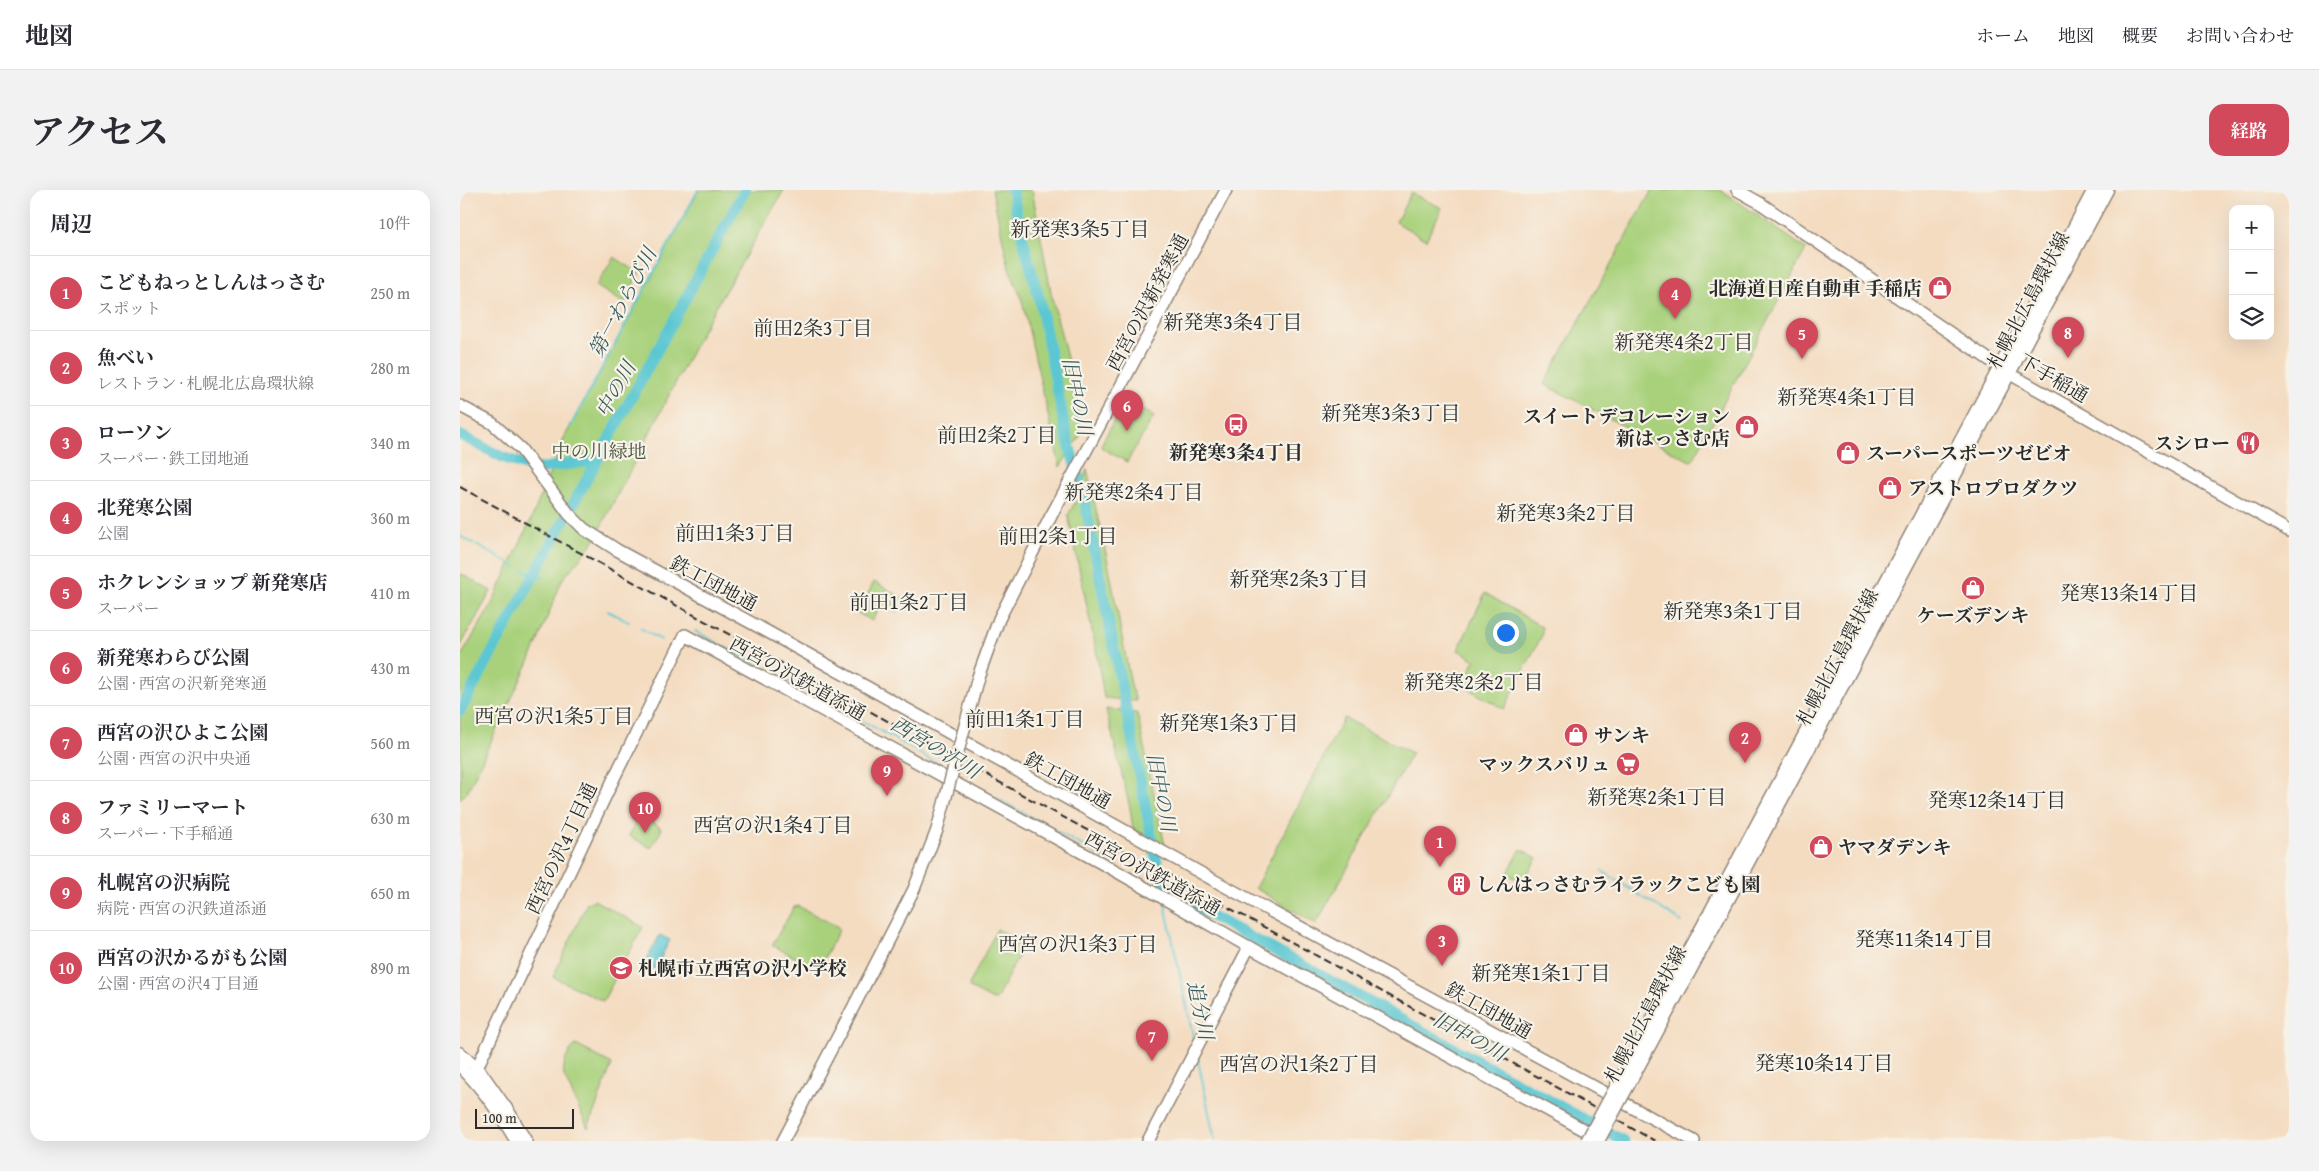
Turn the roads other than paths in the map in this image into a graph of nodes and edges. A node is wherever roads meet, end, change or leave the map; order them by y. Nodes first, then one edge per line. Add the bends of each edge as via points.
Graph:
1 (1226, 190) edge
2 (1737, 190) edge
3 (2094, 190) edge
4 (2107, 190) edge
5 (2005, 370) junction
6 (460, 406) edge
7 (2289, 531) edge
8 (685, 635) joint
9 (1716, 911) junction
10 (1249, 947) junction
11 (460, 1053) edge
12 (460, 1066) edge
13 (475, 1073) junction
14 (516, 1141) edge
15 (526, 1141) edge
16 (783, 1141) edge
17 (1148, 1141) edge
18 (1587, 1141) edge
19 (1598, 1141) edge
20 (1605, 1141) edge
21 (1694, 1141) edge

1 - 16 street, 西宮の沢新発寒通, bridge via 998,619 978,677 937,830 914,889
2 - 5 street, 下手稲通
3 - 5 main road, 札幌北広島環状線
4 - 5 main road, 札幌北広島環状線
5 - 7 street, 下手稲通
5 - 9 main road, 札幌北広島環状線
6 - 21 street, 鉄工団地通 via 492,423 520,448 559,502 584,529 617,550
8 - 10 street, 西宮の沢鉄道添通
8 - 13 street, 西宮の沢4丁目通
9 - 18 main road, 札幌北広島環状線, bridge
9 - 19 main road, 札幌北広島環状線, bridge
10 - 17 street
10 - 20 street, 西宮の沢鉄道添通
11 - 13 street
12 - 13 street
13 - 14 street
13 - 15 street via 509,1112

